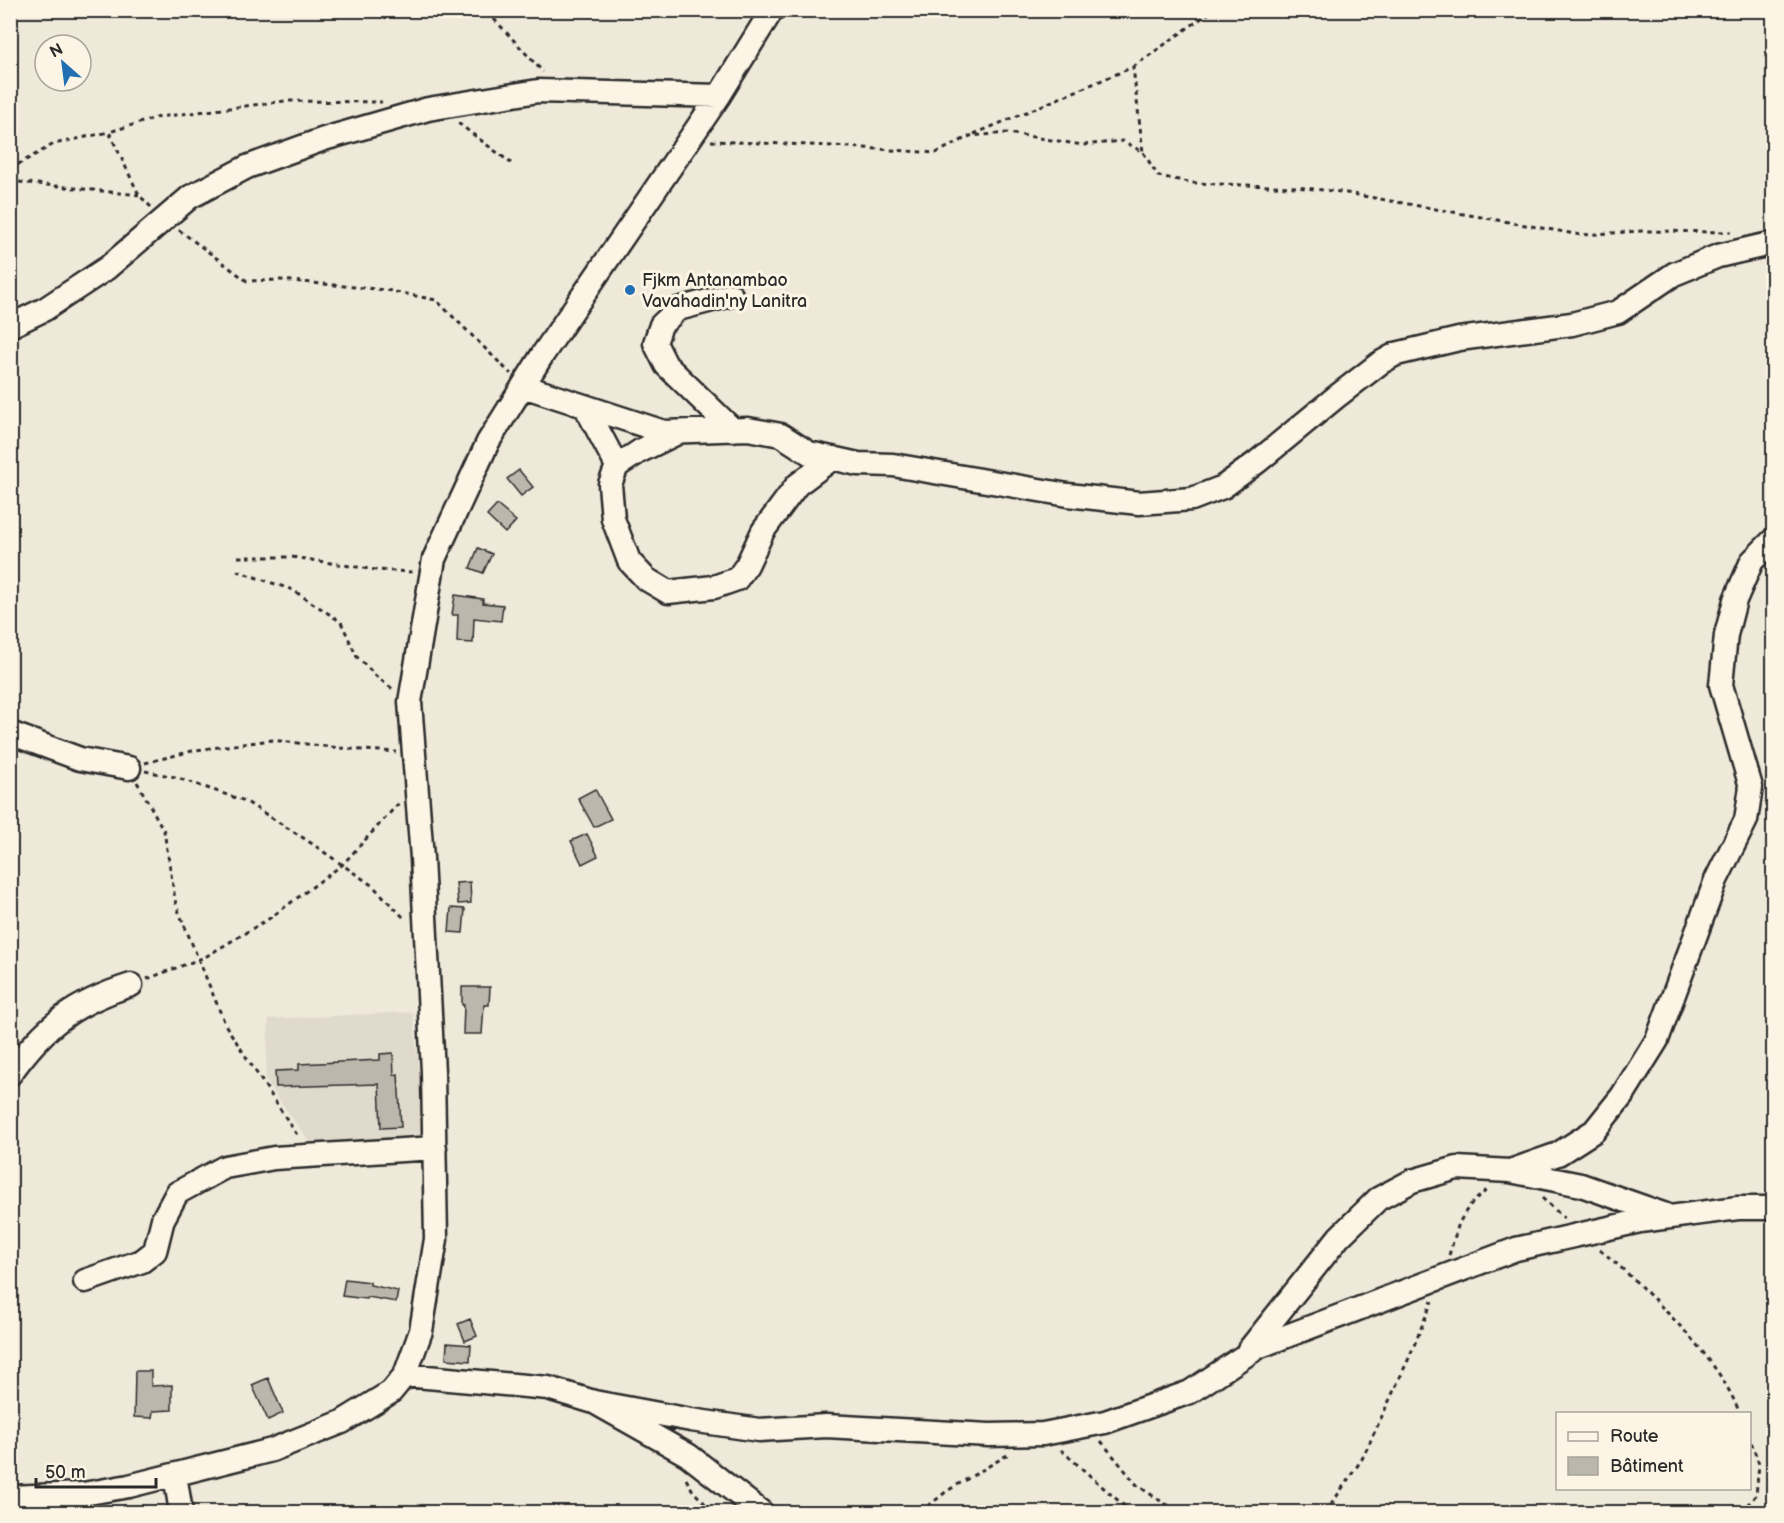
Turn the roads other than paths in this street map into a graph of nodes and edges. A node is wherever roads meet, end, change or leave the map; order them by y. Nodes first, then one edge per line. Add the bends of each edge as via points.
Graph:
1 (772, 10) edge
2 (719, 96) junction
3 (1773, 243) edge
4 (731, 295) dead end
5 (10, 326) edge
6 (523, 386) junction
7 (585, 406) junction
8 (733, 429) junction
9 (681, 431) junction
10 (833, 458) junction
11 (617, 466) junction
12 (1773, 539) edge
13 (10, 733) edge
14 (129, 768) road end
15 (131, 985) road end
16 (10, 1074) edge
17 (435, 1148) junction
18 (1510, 1171) junction
19 (1773, 1208) edge
20 (1671, 1217) junction
21 (84, 1281) dead end
22 (1244, 1357) junction
23 (405, 1375) junction
24 (594, 1402) junction
25 (175, 1475) junction
26 (10, 1497) edge
27 (181, 1512) edge
28 (761, 1512) edge

1 - 2 street
2 - 5 street via 538,91 437,108 324,140 247,167 190,197 107,268 45,309
2 - 6 street
3 - 10 street via 1718,256 1674,274 1618,312 1572,324 1459,339 1396,354 1257,462 1223,486 1192,499 1139,503 1068,495
4 - 8 street via 678,309 661,325 655,343 666,365
6 - 7 street
6 - 17 street via 488,442 434,559 410,702
7 - 9 street via 664,432
7 - 11 street
8 - 9 street
8 - 10 street via 781,435 809,453
9 - 11 street
10 - 11 street via 797,485 763,531 737,579 714,587 668,592 646,579 629,561 613,519 610,484
12 - 18 street via 1752,561 1735,600 1726,635 1721,685 1751,787 1746,820 1716,880 1657,1040 1622,1096 1594,1131 1558,1154
13 - 14 street via 80,759
15 - 16 street via 81,1004 53,1024
17 - 21 street via 274,1158 225,1167 177,1193 163,1219 155,1251 142,1261
17 - 23 street via 436,1239 421,1331
18 - 20 street via 1581,1185
18 - 22 street via 1457,1168 1412,1181 1378,1199 1339,1238
19 - 20 street via 1738,1208
20 - 22 street via 1516,1249 1258,1347
22 - 24 street via 1190,1392 1105,1422 1043,1434 826,1426 759,1430
23 - 24 street via 548,1388
23 - 25 street via 391,1392 332,1427 272,1450
24 - 28 street via 688,1455
25 - 26 street via 83,1494
25 - 27 street

